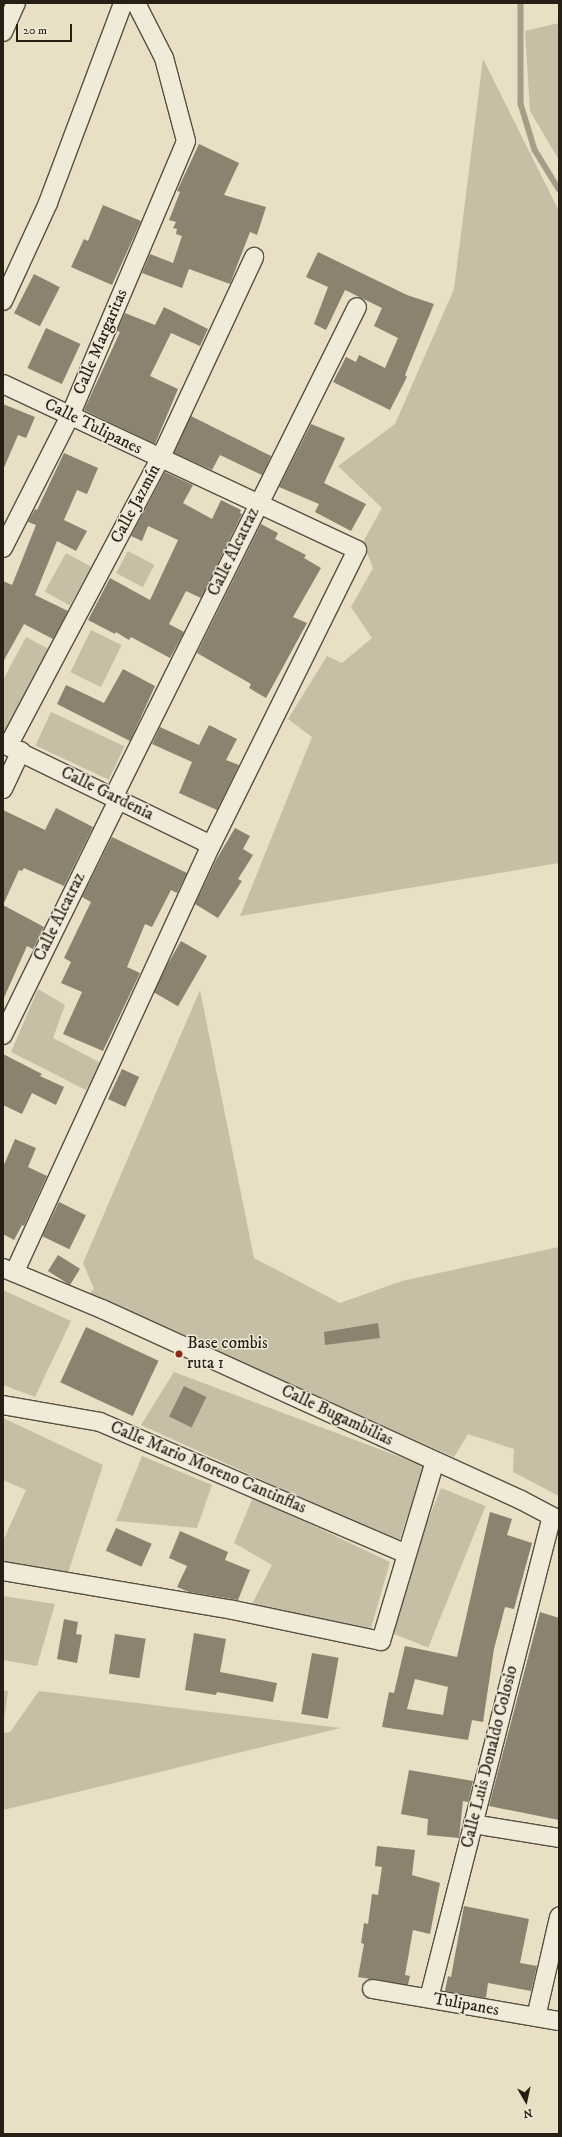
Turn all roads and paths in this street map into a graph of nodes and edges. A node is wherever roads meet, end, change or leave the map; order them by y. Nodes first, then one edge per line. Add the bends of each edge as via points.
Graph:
1 (16, 3) edge
2 (123, 3) edge
3 (136, 3) edge
4 (3, 32) edge
5 (254, 257) dead end
6 (3, 300) edge
7 (357, 307) dead end
8 (3, 384) edge
9 (70, 416) junction
10 (160, 459) junction
11 (257, 505) junction
12 (3, 548) edge
13 (11, 747) edge
14 (3, 789) edge
15 (115, 799) junction
16 (211, 845) junction
17 (3, 1035) edge
18 (9, 1270) edge
19 (3, 1405) edge
20 (435, 1461) junction
21 (555, 1518) edge
22 (406, 1554) junction
23 (3, 1571) edge
24 (473, 1824) junction
25 (559, 1838) edge
26 (559, 1917) edge
27 (372, 1988) dead end
28 (429, 1998) junction
29 (536, 2017) junction
30 (559, 2021) edge

1 - 4 street
2 - 6 street via 48,203
3 - 9 street, Calle Margaritas via 164,58 186,141
5 - 10 street, Calle Jazmín
7 - 11 street, Calle Alcatraz
8 - 9 street, Calle Tulipanes
9 - 10 street, Calle Tulipanes
9 - 12 street, Calle Margaritas
10 - 11 street, Calle Tulipanes
10 - 13 street, Calle Jazmín
11 - 15 street, Calle Alcatraz
11 - 16 street, Calle Tulipanes via 357,550
13 - 14 street, Calle Jazmín
13 - 15 street, Calle Gardenia
15 - 16 street, Calle Gardenia
15 - 17 street, Calle Alcatraz
16 - 18 street
18 - 20 street, Calle Bugambilias via 102,1308
19 - 22 street, Calle Mario Moreno Cantinflas via 100,1422
20 - 21 street, Calle Bugambilias
20 - 22 street
21 - 24 street, Calle Luis Donaldo Colosio
22 - 23 street via 381,1641 233,1610
24 - 25 street
24 - 28 street, Calle Luis Donaldo Colosio
26 - 29 street
27 - 28 street, Tulipanes
28 - 29 street, Tulipanes
29 - 30 street, Tulipanes

